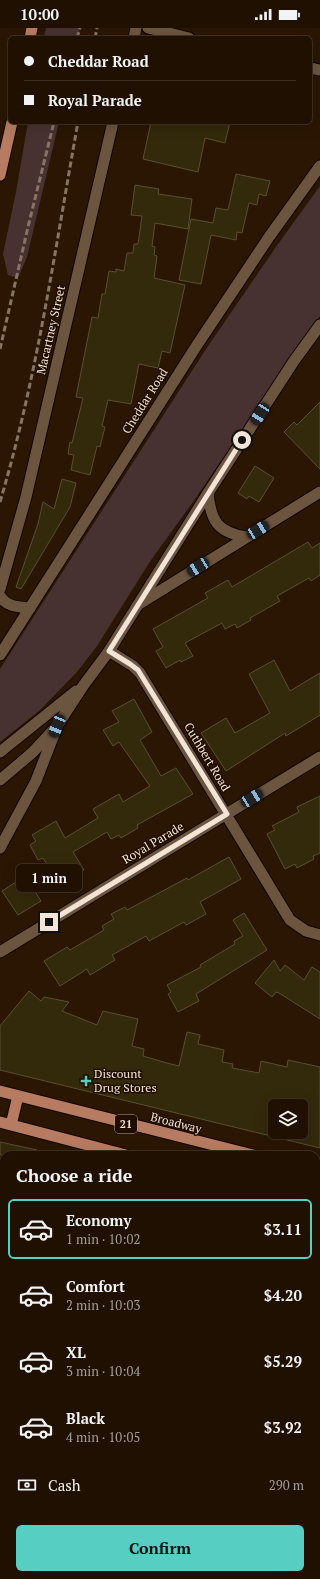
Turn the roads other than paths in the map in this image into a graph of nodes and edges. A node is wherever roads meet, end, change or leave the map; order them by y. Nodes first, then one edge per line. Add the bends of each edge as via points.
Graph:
1 (148, 28) edge
2 (181, 36) edge
3 (12, 124) edge
4 (113, 124) edge
5 (320, 166) edge
6 (0, 175) edge
7 (320, 325) edge
8 (320, 492) edge
9 (208, 493) junction
10 (246, 537) junction
11 (12, 544) junction
12 (0, 568) edge
13 (0, 589) edge
14 (0, 596) edge
15 (139, 604) junction
16 (30, 608) junction
17 (109, 651) junction
18 (0, 655) edge
19 (83, 686) junction
20 (57, 726) junction
21 (0, 752) edge
22 (320, 757) edge
23 (0, 780) edge
24 (227, 814) junction
25 (0, 848) edge
26 (320, 936) edge
27 (0, 952) edge
28 (0, 1092) edge
29 (18, 1096) junction
30 (0, 1122) edge
31 (11, 1125) junction
32 (111, 1151) edge
33 (237, 1151) edge

1 - 2 street
3 - 6 main road
4 - 11 street, Macartney Street via 26,497
5 - 16 street, Cheddar Road via 197,345
7 - 9 street
8 - 10 street
9 - 10 street via 211,512 218,525 225,532
9 - 15 street
10 - 15 street
11 - 12 street, Macartney Street
11 - 13 street, Macartney Street
14 - 16 street via 12,606
15 - 17 street
16 - 18 street, Cheddar Road
17 - 19 street
17 - 24 street, Cuthbert Road via 138,670
19 - 20 street
19 - 21 street
20 - 23 street via 33,752
20 - 25 street via 36,781
22 - 24 street, Royal Parade
24 - 26 street, Cuthbert Road via 290,920 306,931
24 - 27 street, Royal Parade
28 - 29 main road, Broadway / 21
29 - 31 main road
29 - 33 main road, Broadway / 21
30 - 31 main road
31 - 32 main road

